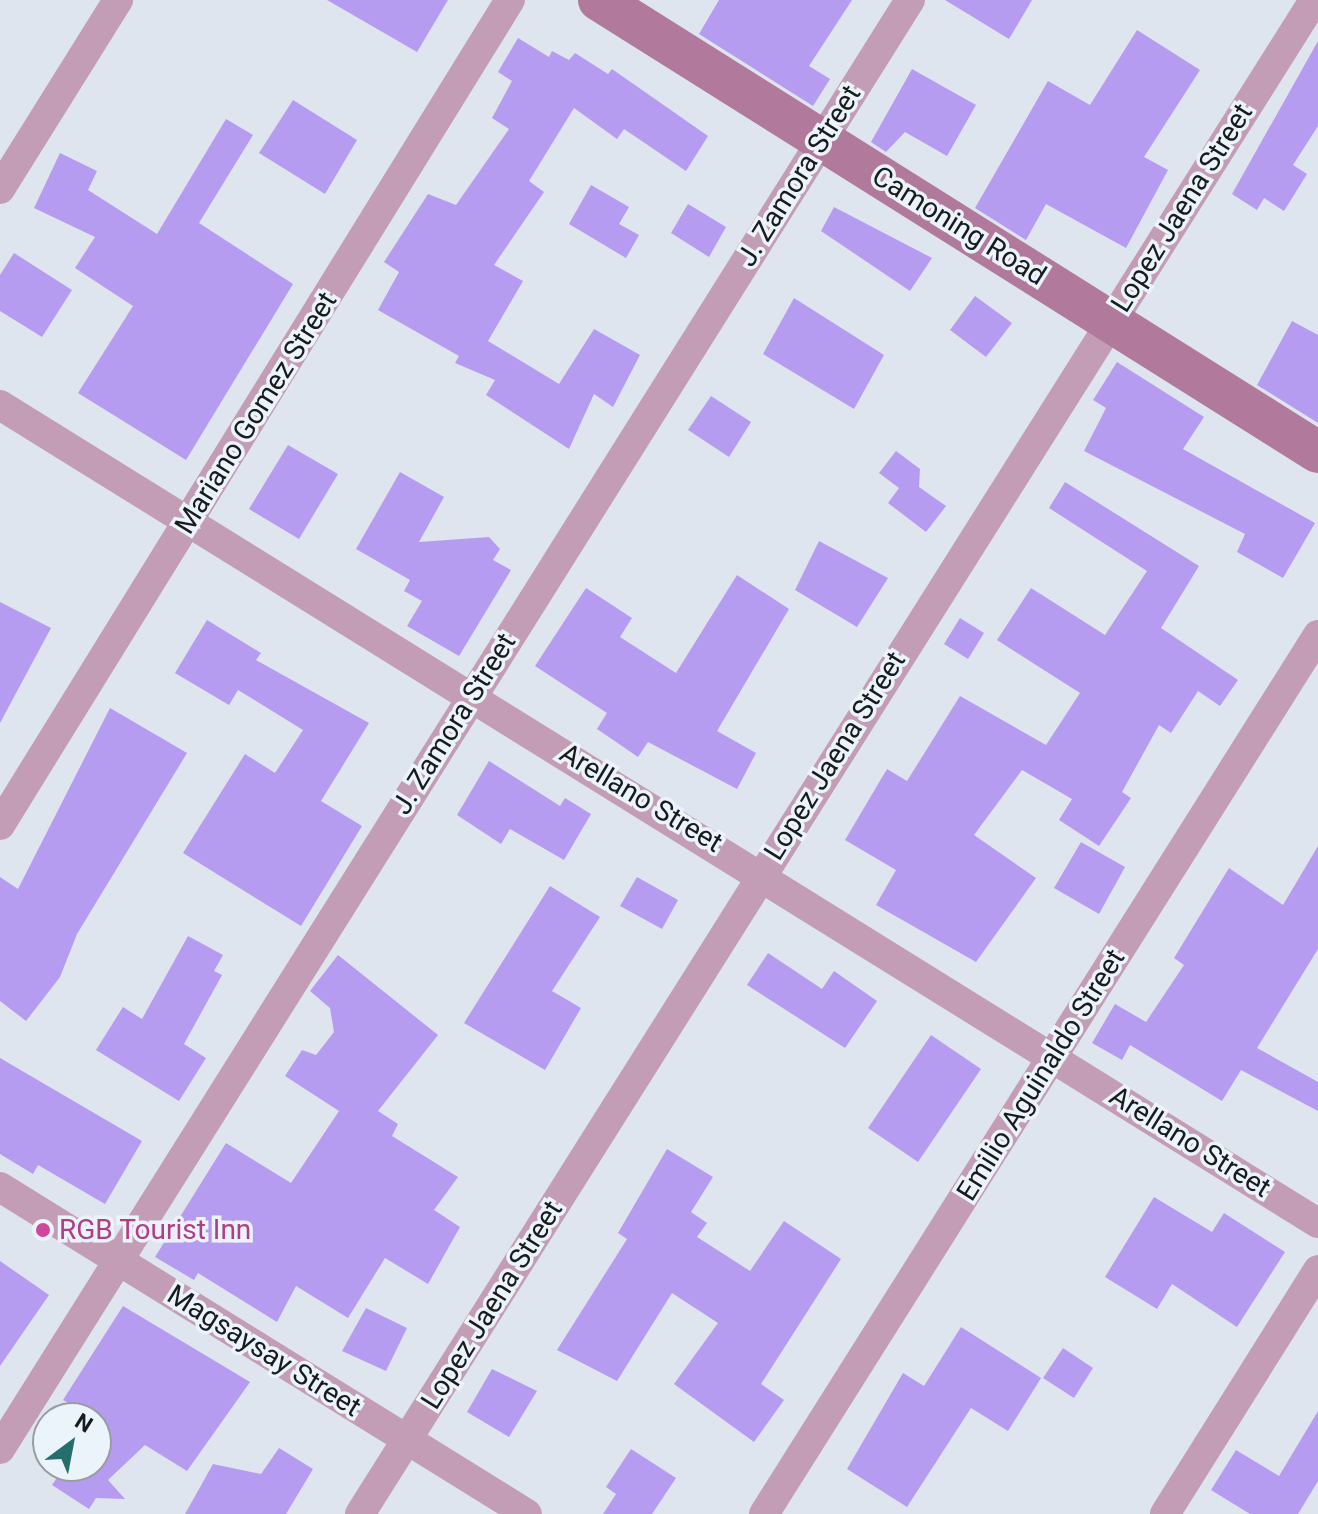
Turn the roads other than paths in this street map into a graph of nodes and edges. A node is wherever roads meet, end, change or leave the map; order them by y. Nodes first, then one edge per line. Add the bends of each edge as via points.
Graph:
1 (118, 0) edge
2 (510, 0) edge
3 (599, 0) edge
4 (910, 0) edge
5 (1314, 0) edge
6 (822, 140) junction
7 (0, 189) edge
8 (1111, 321) junction
9 (0, 405) edge
10 (1318, 452) edge
11 (190, 522) junction
12 (1318, 635) edge
13 (473, 695) junction
14 (0, 825) edge
15 (761, 871) junction
16 (1053, 1055) junction
17 (0, 1187) edge
18 (1318, 1223) edge
19 (116, 1259) junction
20 (1318, 1270) edge
21 (408, 1440) junction
22 (0, 1449) edge
23 (360, 1514) edge
24 (527, 1514) edge
25 (764, 1514) edge
26 (1165, 1514) edge

1 - 7 street
2 - 11 street, Mariano Gomez Street
3 - 6 street, Camoning Road
4 - 6 street, J. Zamora Street
5 - 8 street, Lopez Jaena Street
6 - 8 street, Camoning Road
6 - 13 street, J. Zamora Street
8 - 10 street, Camoning Road
8 - 15 street, Lopez Jaena Street
9 - 11 street, Arellano Street
11 - 13 street, Arellano Street
11 - 14 street, Mariano Gomez Street
12 - 16 street, Emilio Aguinaldo Street
13 - 15 street, Arellano Street
13 - 19 street, J. Zamora Street
15 - 16 street, Arellano Street
15 - 21 street, Lopez Jaena Street
16 - 18 street, Arellano Street
16 - 25 street, Emilio Aguinaldo Street
17 - 19 street, Magsaysay Street
19 - 21 street, Magsaysay Street
19 - 22 street, J. Zamora Street
20 - 26 street
21 - 23 street, Lopez Jaena Street
21 - 24 street, Magsaysay Street

